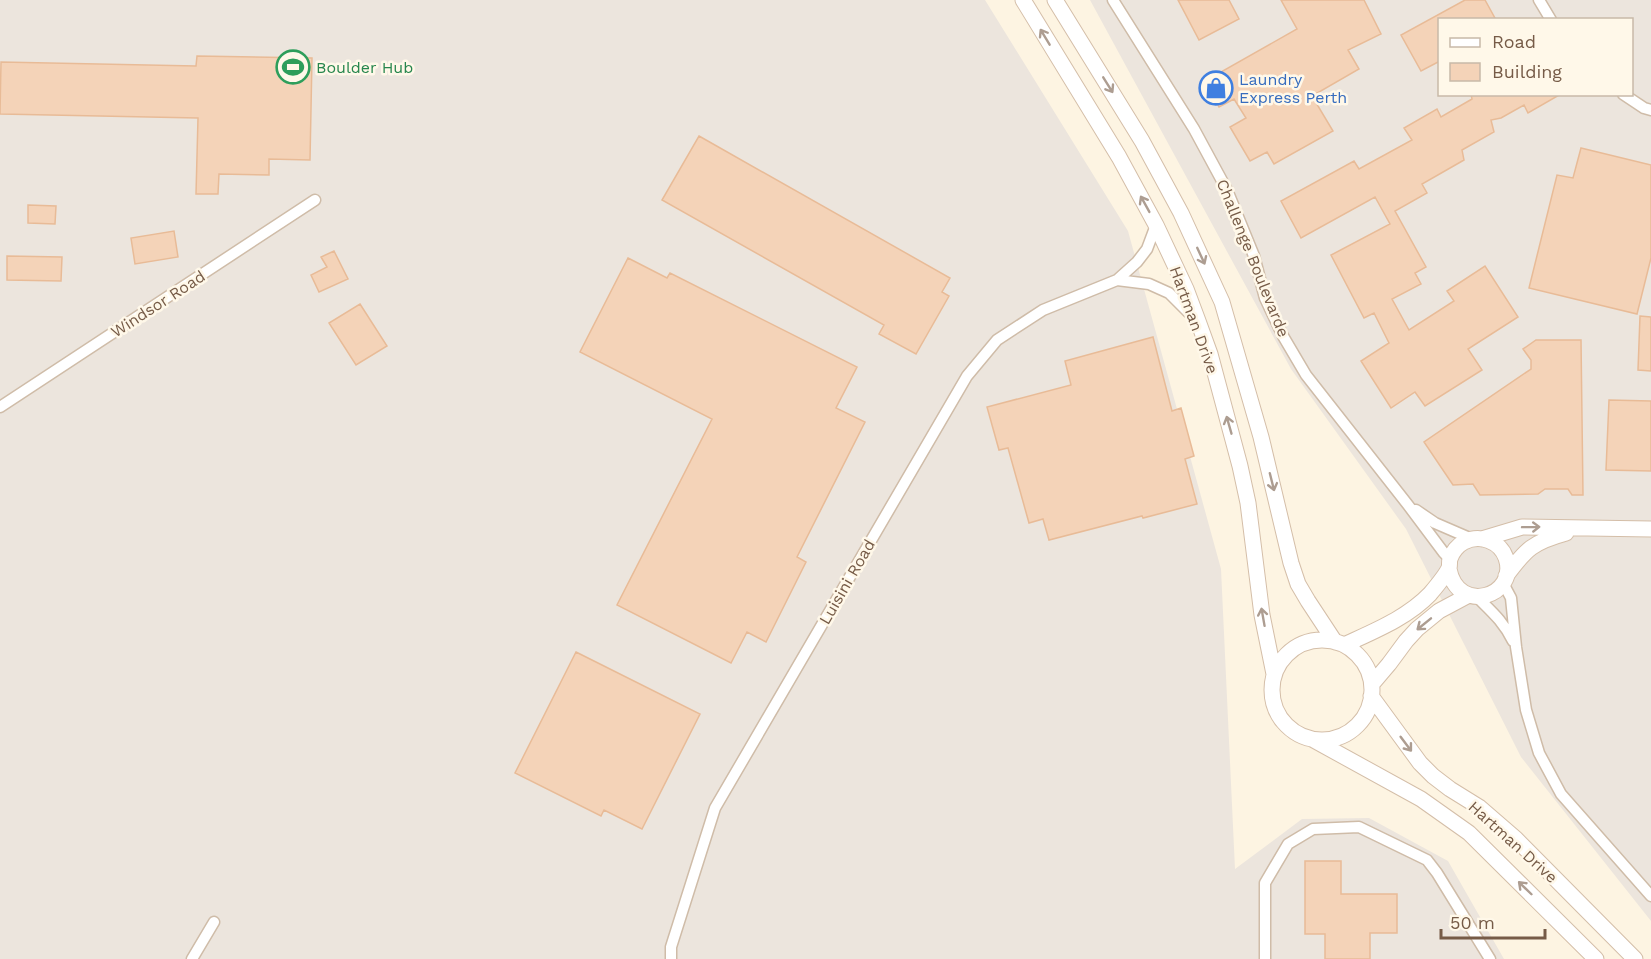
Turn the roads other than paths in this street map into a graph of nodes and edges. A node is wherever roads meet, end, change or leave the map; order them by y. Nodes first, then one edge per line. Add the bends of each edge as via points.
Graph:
1 (1023, 0) edge
2 (1055, 0) edge
3 (1113, 0) edge
4 (1539, 0) edge
5 (1550, 18) edge
6 (1626, 96) edge
7 (1651, 110) edge
8 (315, 200) dead end
9 (1156, 225) junction
10 (1117, 280) junction
11 (1198, 321) junction
12 (0, 407) edge
13 (1408, 505) junction
14 (1581, 528) junction
15 (1651, 529) edge
16 (1477, 539) junction
17 (1449, 564) junction
18 (1504, 580) junction
19 (1473, 596) junction
20 (1339, 643) junction
21 (1516, 647) junction
22 (1274, 674) junction
23 (1371, 690) junction
24 (1312, 739) junction
25 (1651, 896) edge
26 (214, 922) dead end
27 (192, 959) edge
28 (671, 959) edge
29 (1265, 959) edge
30 (1490, 959) edge
31 (1596, 959) edge
32 (1635, 959) edge

9 -> 1 main road, Hartman Drive
2 -> 20 main road, Hartman Drive via 1142,141 1222,302 1298,584
3 - 13 street, Challenge Boulevarde via 1194,129 1227,190 1254,256 1265,298 1283,336 1306,375
4 - 5 street
6 - 7 street
8 - 12 street, Windsor Road
9 - 10 street, Luisini Road via 1147,249
9 - 11 main road, Hartman Drive
10 - 11 street, Luisini Road via 1149,284 1168,293
10 - 28 street, Luisini Road via 1043,310 997,340 967,376 715,808 671,947
22 -> 11 main road, Hartman Drive via 1248,503
13 - 16 street, Challenge Boulevarde via 1436,523
13 - 17 street, Challenge Boulevarde
14 - 15 main road
16 -> 14 main road via 1521,527
14 - 18 main road via 1535,544
16 - 17 main road via 1462,543
16 - 18 main road via 1490,541 1503,552 1508,568
17 - 19 main road via 1455,585
17 - 20 main road via 1430,593 1411,611
18 - 19 main road via 1492,594
18 - 21 street via 1511,598
19 - 21 street via 1498,616
19 -> 23 main road via 1439,611 1417,629
20 - 22 main road via 1322,640 1298,646
20 - 23 main road via 1357,655 1367,668
21 - 25 street via 1526,710 1544,763 1561,794
22 - 24 main road via 1272,698 1279,715 1290,729
23 - 24 main road via 1367,712 1357,725 1344,735
23 -> 32 main road, Hartman Drive via 1420,763 1516,839
31 -> 24 main road, Hartman Drive via 1469,833 1403,789
26 - 27 street
29 - 30 street via 1265,883 1287,844 1313,829 1359,827 1427,860

